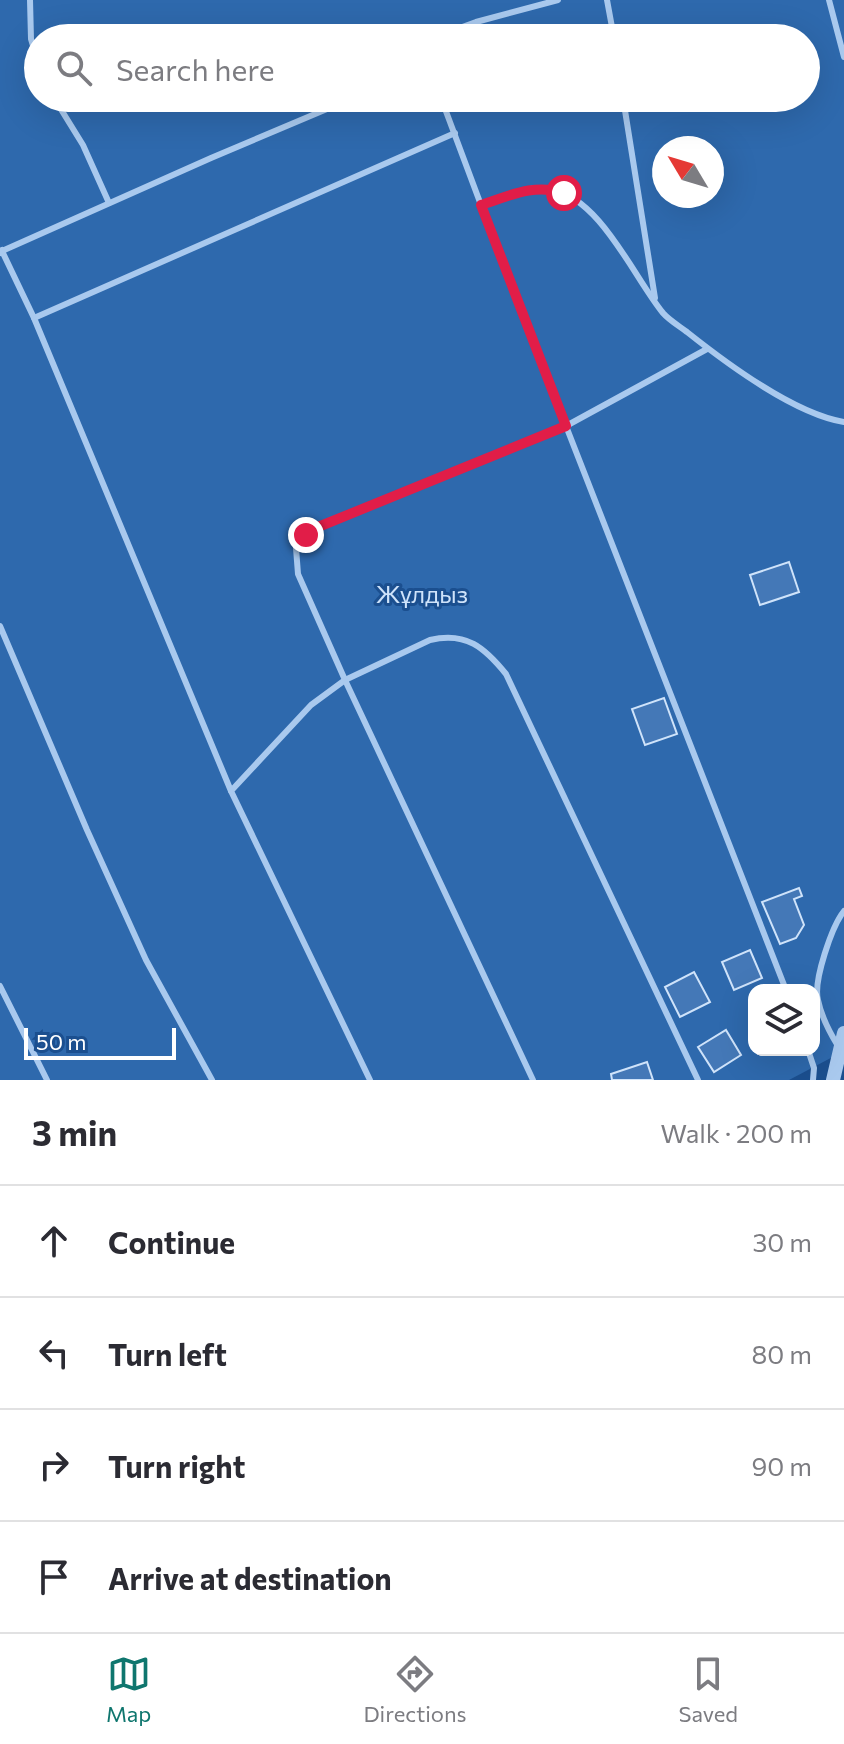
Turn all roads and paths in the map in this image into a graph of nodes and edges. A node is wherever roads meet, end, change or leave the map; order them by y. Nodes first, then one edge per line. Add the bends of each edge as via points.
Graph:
1 (30, 0) edge
2 (558, 0) edge
3 (607, 0) edge
4 (829, 0) edge
5 (31, 24) edge
6 (470, 24) edge
7 (611, 24) edge
8 (844, 57) edge
9 (63, 112) edge
10 (320, 112) edge
11 (447, 112) edge
12 (625, 112) edge
13 (455, 133) junction
14 (109, 203) junction
15 (481, 205) junction
16 (1, 252) edge
17 (655, 301) junction
18 (34, 318) junction
19 (707, 349) junction
20 (844, 422) edge
21 (566, 426) junction
22 (0, 626) edge
23 (345, 680) junction
24 (231, 791) junction
25 (844, 911) edge
26 (784, 984) edge
27 (0, 986) edge
28 (844, 1033) edge
29 (840, 1049) junction
30 (810, 1056) edge
31 (47, 1080) edge
32 (212, 1080) edge
33 (370, 1080) edge
34 (533, 1080) edge
35 (698, 1080) edge
36 (813, 1080) edge
37 (833, 1080) edge

1 - 5 lane
2 - 6 lane
3 - 7 lane
4 - 8 lane
9 - 14 lane
10 - 14 lane
11 - 13 lane
12 - 17 lane
13 - 15 lane
13 - 18 lane
14 - 16 lane
15 - 17 lane via 531,189 564,193 587,208
15 - 21 lane
16 - 18 lane
17 - 19 lane via 664,315
18 - 24 lane
19 - 20 lane via 792,403
19 - 21 lane
21 - 23 lane via 306,535 296,548 298,574
21 - 26 lane
22 - 32 lane via 146,960
23 - 24 lane via 311,705
23 - 34 lane
23 - 35 lane via 445,636 466,638 495,659
24 - 33 lane
25 - 29 lane via 830,934 817,988
27 - 31 lane
28 - 29 street
29 - 37 street
30 - 36 lane

